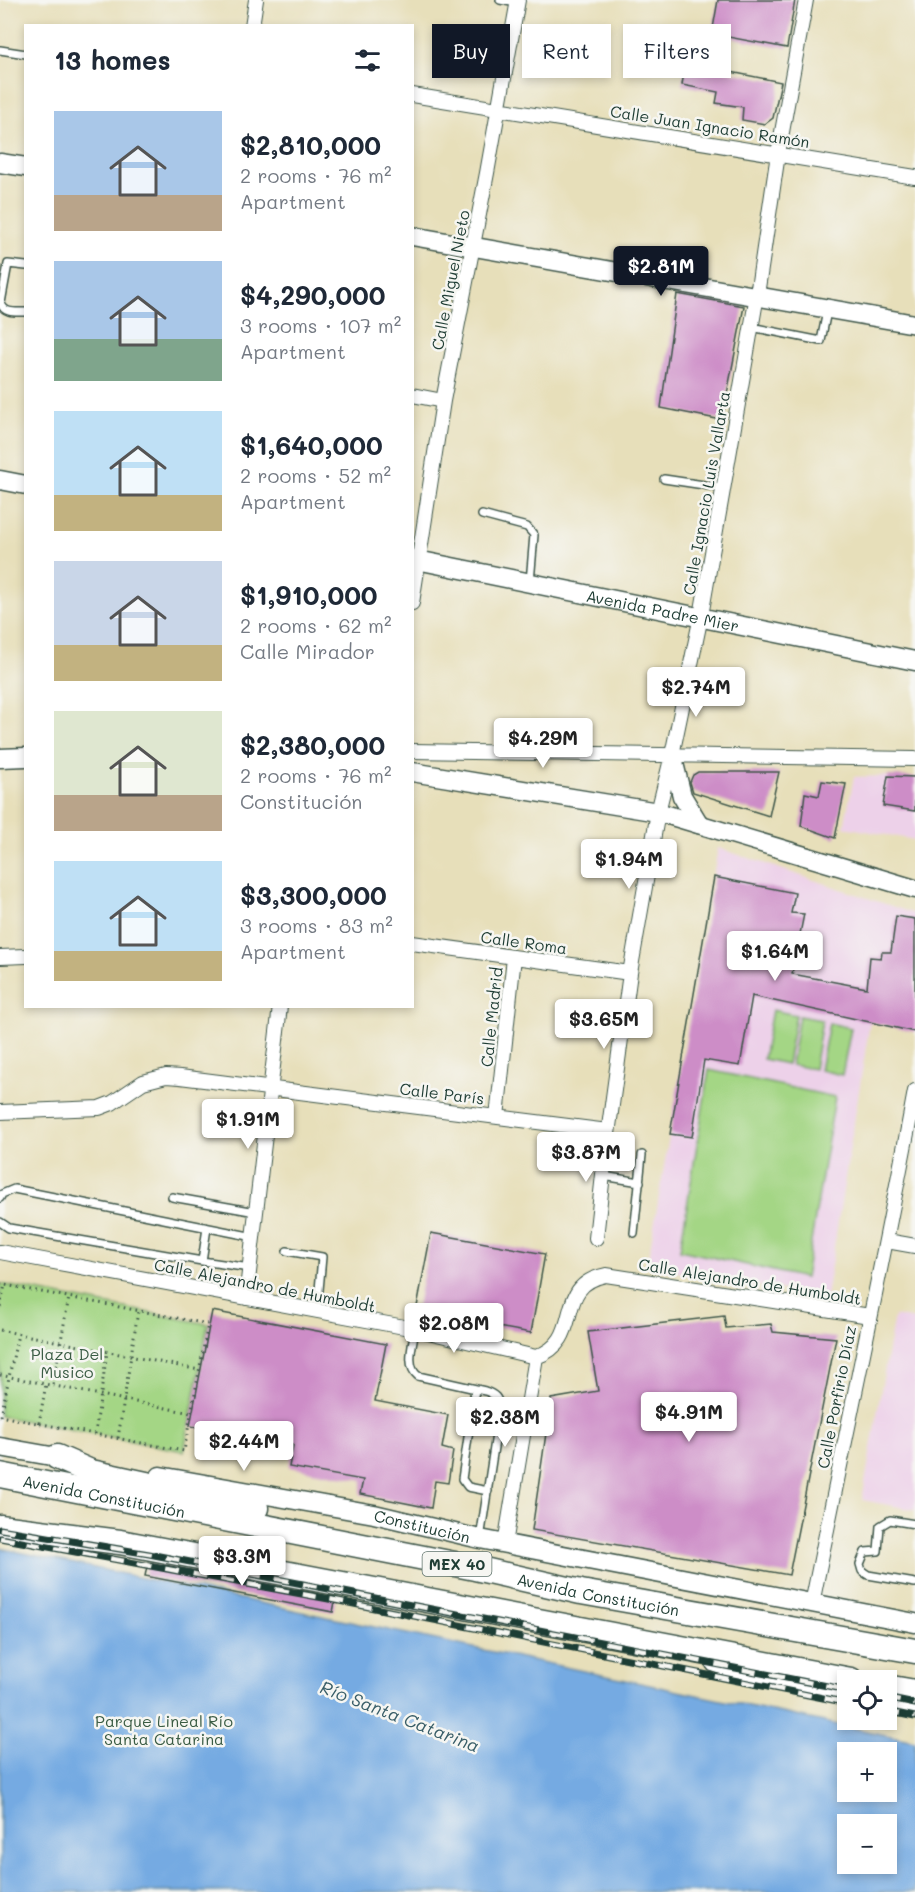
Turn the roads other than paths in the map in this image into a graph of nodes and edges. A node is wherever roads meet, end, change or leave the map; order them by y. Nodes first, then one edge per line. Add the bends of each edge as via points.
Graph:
1 (256, 0) edge
2 (500, 0) edge
3 (806, 0) edge
4 (517, 2) edge
5 (252, 24) edge
6 (0, 50) edge
7 (24, 54) edge
8 (414, 95) edge
9 (499, 108) junction
10 (778, 154) junction
11 (0, 163) edge
12 (24, 167) edge
13 (915, 177) edge
14 (414, 236) edge
15 (473, 247) junction
16 (24, 266) edge
17 (757, 295) junction
18 (828, 308) junction
19 (24, 312) edge
20 (915, 324) edge
21 (751, 327) junction
22 (414, 395) edge
23 (443, 401) junction
24 (664, 478) dead end
25 (0, 480) edge
26 (24, 485) edge
27 (724, 488) junction
28 (482, 515) dead end
29 (416, 560) edge
30 (414, 582) edge
31 (530, 582) junction
32 (702, 616) junction
33 (915, 661) edge
34 (414, 751) edge
35 (672, 755) junction
36 (24, 757) edge
37 (0, 758) edge
38 (915, 759) edge
39 (414, 772) edge
40 (658, 812) junction
41 (699, 824) junction
42 (915, 889) edge
43 (414, 943) edge
44 (24, 956) edge
45 (0, 957) edge
46 (514, 957) junction
47 (630, 973) junction
48 (280, 1008) edge
49 (271, 1087) junction
50 (915, 1091) edge
51 (0, 1112) edge
52 (497, 1117) junction
53 (608, 1131) junction
54 (642, 1155) dead end
55 (603, 1176) junction
56 (639, 1182) junction
57 (172, 1197) dead end
58 (0, 1198) edge
59 (256, 1212) junction
60 (0, 1222) edge
61 (207, 1228) junction
62 (634, 1233) dead end
63 (254, 1237) junction
64 (596, 1238) dead end
65 (887, 1241) junction
66 (915, 1246) edge
67 (287, 1251) dead end
68 (0, 1252) edge
69 (202, 1262) junction
70 (250, 1268) junction
71 (246, 1298) junction
72 (317, 1312) junction
73 (870, 1316) junction
74 (415, 1329) junction
75 (536, 1357) junction
76 (475, 1389) junction
77 (0, 1447) edge
78 (57, 1457) junction
79 (0, 1474) edge
80 (488, 1491) junction
81 (0, 1516) edge
82 (915, 1524) edge
83 (0, 1527) edge
84 (480, 1539) junction
85 (120, 1542) junction
86 (505, 1544) junction
87 (915, 1583) edge
88 (580, 1592) junction
89 (812, 1604) junction
90 (915, 1623) edge
91 (685, 1649) junction
92 (915, 1652) edge
93 (837, 1677) edge
94 (897, 1689) edge
95 (837, 1692) edge
96 (915, 1692) edge
97 (897, 1703) edge
98 (915, 1707) edge

1 - 5 street
2 - 4 lane
3 - 10 street, Calle Ignacio Luis Vallarta
4 - 9 street, Calle Miguel Nieto
6 - 7 lane
8 - 9 street, Calle Juan Ignacio Ramón
9 - 10 street, Calle Juan Ignacio Ramón
9 - 15 street, Calle Miguel Nieto
10 - 13 street, Calle Juan Ignacio Ramón
10 - 17 street, Calle Ignacio Luis Vallarta
11 - 12 street
14 - 15 street
15 - 17 street
15 - 23 street, Calle Miguel Nieto
16 - 19 lane via 8,264 1,303 8,311
17 - 18 street
17 - 21 street, Calle Ignacio Luis Vallarta
18 - 20 street
18 - 21 lane via 821,341
21 - 27 street, Calle Ignacio Luis Vallarta
22 - 23 street
23 - 29 street, Calle Miguel Nieto
24 - 27 lane
25 - 26 street
27 - 32 street, Calle Ignacio Luis Vallarta
28 - 31 lane via 527,528 534,535
29 - 30 street, Calle Miguel Nieto
29 - 31 street, Avenida Padre Mier
31 - 32 street, Avenida Padre Mier
32 - 33 street, Avenida Padre Mier
32 - 35 street, Calle Ignacio Luis Vallarta
34 - 35 street
35 - 38 street
35 - 40 street, Calle Ignacio Luis Vallarta
35 - 41 street via 682,796
36 - 37 street
39 - 40 street
40 - 41 street
40 - 47 street, Calle Ignacio Luis Vallarta
41 - 42 street
43 - 46 street, Calle Roma
44 - 45 street
46 - 47 street, Calle Roma
46 - 52 street, Calle Madrid
47 - 53 street, Calle Ignacio Luis Vallarta
48 - 49 street
49 - 51 street, Calle París via 166,1076 143,1082 99,1108
49 - 52 street, Calle París
49 - 59 street
50 - 65 street, Calle Porfirio Díaz
52 - 53 street, Calle París
53 - 55 street, Calle Ignacio Luis Vallarta
54 - 56 lane
55 - 56 lane
55 - 64 street, Calle Ignacio Luis Vallarta
56 - 62 lane
57 - 59 lane
58 - 61 lane via 14,1189
59 - 63 street
60 - 69 lane via 9,1228
61 - 63 lane
61 - 69 lane
63 - 70 street
65 - 66 street
65 - 73 street, Calle Porfirio Díaz
67 - 72 lane via 322,1257
68 - 71 street, Calle Alejandro de Humboldt
69 - 70 lane
70 - 71 street
71 - 72 street, Calle Alejandro de Humboldt
72 - 74 street, Calle Alejandro de Humboldt
73 - 75 street, Calle Alejandro de Humboldt via 606,1275 581,1286 574,1296 563,1337 549,1353
73 - 89 street, Calle Porfirio Díaz
74 - 75 street, Calle Alejandro de Humboldt
74 - 76 lane via 413,1372
75 - 86 street
76 - 80 lane via 499,1400
76 - 80 lane via 462,1479 468,1487
77 - 78 street, Constitución
78 - 84 street, Constitución via 374,1514
78 - 88 highway via 91,1472 478,1556
79 - 88 highway, Avenida Constitución / MEX 40
80 - 84 lane
81 - 85 highway
82 - 87 lane via 890,1520 879,1526 878,1551 865,1552 860,1564 868,1575
83 - 85 highway, MEX 40
84 - 86 street, Constitución
85 - 91 highway, MEX 40
86 - 89 street, Constitución
88 - 92 highway, Avenida Constitución / MEX 40
89 - 90 street, Constitución
91 - 93 highway, MEX 40
91 - 95 street via 731,1669
94 - 96 highway
97 - 98 street

